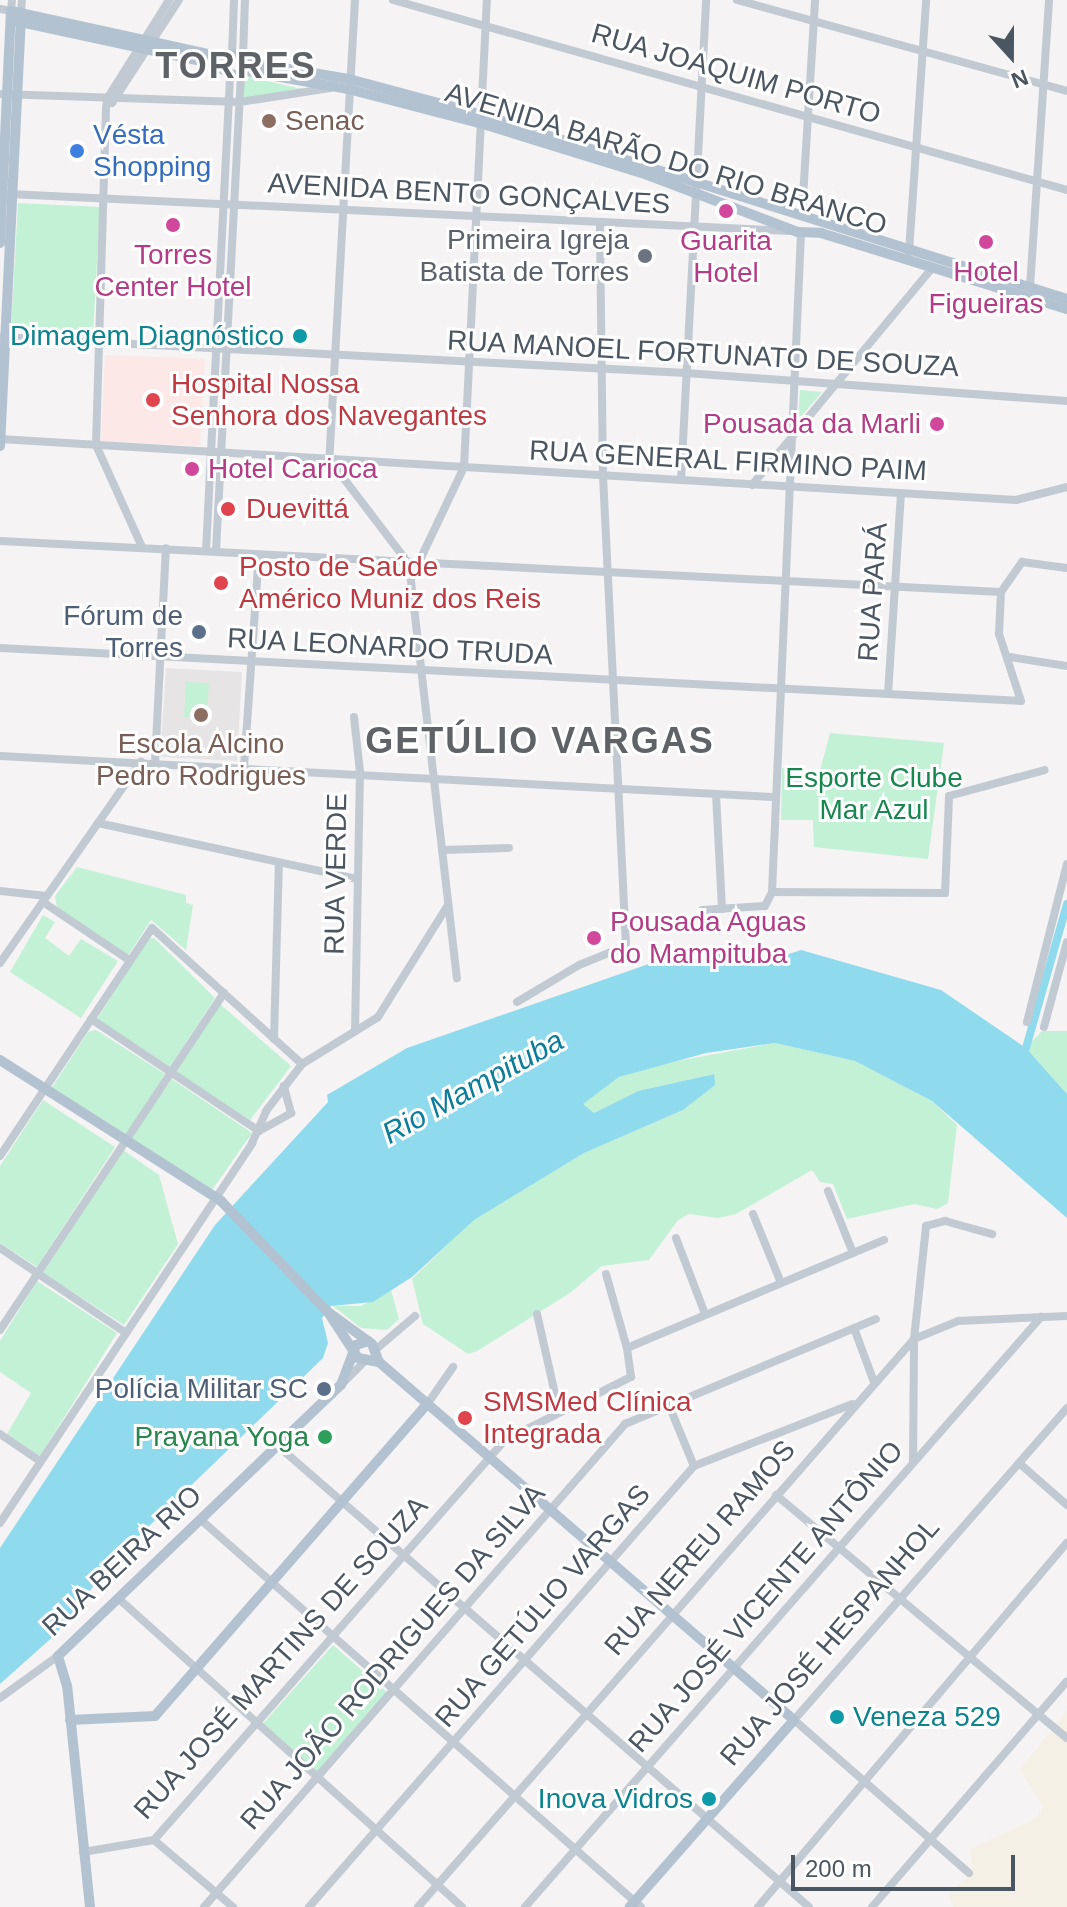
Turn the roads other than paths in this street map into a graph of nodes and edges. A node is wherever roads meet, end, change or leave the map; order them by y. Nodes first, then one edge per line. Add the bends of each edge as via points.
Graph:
1 (22, 0) edge
2 (169, 0) edge
3 (179, 0) edge
4 (234, 0) edge
5 (245, 0) edge
6 (355, 0) edge
7 (393, 0) edge
8 (487, 0) edge
9 (706, 0) edge
10 (737, 0) edge
11 (815, 0) edge
12 (926, 0) edge
13 (1049, 0) edge
14 (11, 13) edge
15 (814, 22) junction
16 (485, 26) junction
17 (145, 45) junction
18 (923, 51) junction
19 (237, 65) junction
20 (349, 84) junction
21 (1043, 84) junction
22 (334, 87) junction
23 (701, 87) junction
24 (1067, 91) edge
25 (8, 94) edge
26 (229, 102) junction
27 (240, 102) junction
28 (110, 103) junction
29 (808, 117) junction
30 (483, 119) junction
31 (918, 148) junction
32 (1036, 182) junction
33 (696, 187) junction
34 (1067, 190) edge
35 (5, 193) edge
36 (105, 199) junction
37 (223, 203) junction
38 (236, 204) junction
39 (344, 209) junction
40 (803, 214) junction
41 (476, 217) junction
42 (600, 223) junction
43 (693, 227) junction
44 (799, 230) junction
45 (0, 243) edge
46 (910, 248) junction
47 (907, 260) junction
48 (4, 268) edge
49 (932, 268) junction
50 (1030, 287) junction
51 (1067, 299) edge
52 (1067, 309) edge
53 (2, 337) edge
54 (98, 343) junction
55 (216, 352) junction
56 (227, 352) junction
57 (336, 358) junction
58 (470, 363) junction
59 (600, 368) junction
60 (686, 373) junction
61 (795, 381) junction
62 (832, 383) junction
63 (1067, 401) edge
64 (793, 433) junction
65 (0, 439) edge
66 (96, 445) junction
67 (0, 446) edge
68 (210, 452) junction
69 (222, 453) junction
70 (329, 459) junction
71 (464, 467) junction
72 (603, 476) junction
73 (681, 480) junction
74 (752, 485) junction
75 (789, 487) junction
76 (1067, 487) edge
77 (901, 494) junction
78 (0, 541) edge
79 (142, 547) junction
80 (166, 548) junction
81 (211, 551) junction
82 (259, 555) junction
83 (414, 564) junction
84 (1067, 568) edge
85 (607, 574) junction
86 (784, 581) junction
87 (897, 588) junction
88 (1001, 592) junction
89 (0, 648) edge
90 (1010, 657) junction
91 (159, 658) junction
92 (251, 662) junction
93 (1067, 666) edge
94 (422, 672) junction
95 (614, 680) junction
96 (779, 688) junction
97 (888, 694) junction
98 (354, 717) dead end
99 (0, 756) edge
100 (141, 762) junction
101 (155, 763) junction
102 (244, 767) junction
103 (1045, 770) dead end
104 (360, 772) junction
105 (434, 776) junction
106 (619, 788) junction
107 (716, 794) junction
108 (773, 797) junction
109 (98, 823) junction
110 (509, 848) dead end
111 (442, 850) junction
112 (1067, 864) edge
113 (279, 865) junction
114 (357, 879) junction
115 (0, 891) edge
116 (772, 892) junction
117 (45, 899) junction
118 (449, 904) junction
119 (722, 909) junction
120 (702, 910) dead end
121 (1067, 942) edge
122 (129, 960) junction
123 (0, 963) edge
124 (1042, 970) junction
125 (1058, 975) junction
126 (457, 978) dead end
127 (224, 993) junction
128 (517, 1002) dead end
129 (91, 1019) junction
130 (1027, 1022) dead end
131 (1044, 1027) dead end
132 (355, 1031) junction
133 (274, 1039) junction
134 (0, 1060) edge
135 (302, 1064) junction
136 (172, 1071) junction
137 (284, 1086) junction
138 (45, 1088) junction
139 (259, 1131) junction
140 (125, 1140) junction
141 (0, 1156) edge
142 (828, 1191) dead end
143 (215, 1197) junction
144 (753, 1214) dead end
145 (992, 1234) dead end
146 (676, 1238) dead end
147 (884, 1240) dead end
148 (0, 1248) edge
149 (853, 1253) junction
150 (37, 1273) junction
151 (606, 1274) dead end
152 (781, 1283) junction
153 (328, 1312) junction
154 (537, 1314) dead end
155 (705, 1314) junction
156 (415, 1316) dead end
157 (1067, 1316) edge
158 (1041, 1317) junction
159 (876, 1319) dead end
160 (854, 1328) junction
161 (0, 1330) edge
162 (126, 1333) junction
163 (914, 1339) junction
164 (371, 1346) junction
165 (627, 1348) junction
166 (355, 1349) junction
167 (366, 1360) junction
168 (379, 1362) junction
169 (453, 1367) dead end
170 (874, 1382) junction
171 (341, 1385) junction
172 (857, 1402) junction
173 (428, 1403) junction
174 (668, 1403) junction
175 (1067, 1408) edge
176 (559, 1412) junction
177 (0, 1434) edge
178 (278, 1446) junction
179 (490, 1456) junction
180 (40, 1461) junction
181 (913, 1462) junction
182 (1019, 1463) junction
183 (694, 1466) junction
184 (776, 1495) junction
185 (342, 1502) junction
186 (1067, 1505) edge
187 (550, 1509) junction
188 (201, 1520) junction
189 (0, 1523) edge
190 (1067, 1542) edge
191 (839, 1547) junction
192 (404, 1555) junction
193 (611, 1561) junction
194 (271, 1583) junction
195 (900, 1598) junction
196 (119, 1599) junction
197 (465, 1608) junction
198 (672, 1615) junction
199 (332, 1637) junction
200 (58, 1656) junction
201 (970, 1656) junction
202 (525, 1660) junction
203 (734, 1668) junction
204 (195, 1671) junction
205 (1067, 1681) edge
206 (393, 1690) junction
207 (0, 1698) edge
208 (586, 1713) junction
209 (1038, 1714) junction
210 (70, 1720) junction
211 (794, 1720) junction
212 (255, 1725) junction
213 (1067, 1738) edge
214 (453, 1742) junction
215 (648, 1766) junction
216 (316, 1778) junction
217 (863, 1780) junction
218 (514, 1796) junction
219 (707, 1818) junction
220 (376, 1831) junction
221 (931, 1839) junction
222 (154, 1840) junction
223 (575, 1849) junction
224 (83, 1852) junction
225 (969, 1873) dead end
226 (779, 1882) junction
227 (437, 1885) junction
228 (217, 1893) junction
229 (635, 1905) edge
230 (90, 1907) edge
231 (204, 1907) edge
232 (233, 1907) edge
233 (309, 1907) edge
234 (418, 1907) edge
235 (462, 1907) edge
236 (525, 1907) edge
237 (758, 1907) edge
238 (809, 1907) edge
239 (872, 1907) edge

1 - 14 street
2 - 17 street
3 - 17 street
4 - 19 street
5 - 19 street
6 - 20 street
7 - 16 street, RUA JOAQUIM PORTO
8 - 16 street
9 - 23 street
10 - 15 street
11 - 15 street
12 - 18 street
13 - 21 street
14 - 17 main road, AVENIDA BARÃO DO RIO BRANCO
14 - 25 main road
15 - 18 street
15 - 29 street
16 - 23 street, RUA JOAQUIM PORTO
16 - 30 street
17 - 19 main road, AVENIDA BARÃO DO RIO BRANCO
17 - 28 street
18 - 21 street
18 - 31 street
19 - 20 main road, AVENIDA BARÃO DO RIO BRANCO
19 - 22 main road, AVENIDA BARÃO DO RIO BRANCO
19 - 26 street
19 - 27 street
20 - 22 main road, AVENIDA BARÃO DO RIO BRANCO
20 - 30 main road, AVENIDA BARÃO DO RIO BRANCO
20 - 39 street
21 - 24 street
21 - 32 street
22 - 27 street
23 - 29 street, RUA JOAQUIM PORTO
23 - 33 street
25 - 28 street
25 - 35 main road
26 - 27 street
26 - 28 street
26 - 37 street
27 - 38 street
28 - 36 street
29 - 31 street, RUA JOAQUIM PORTO
29 - 40 street
30 - 33 main road, AVENIDA BARÃO DO RIO BRANCO
30 - 41 street
31 - 32 street, RUA JOAQUIM PORTO
31 - 46 street
32 - 34 street, RUA JOAQUIM PORTO
32 - 50 street
33 - 40 main road, AVENIDA BARÃO DO RIO BRANCO
33 - 43 street
33 - 44 main road, AVENIDA BARÃO DO RIO BRANCO
35 - 36 street, AVENIDA BENTO GONÇALVES
35 - 45 main road
35 - 48 main road
36 - 37 street, AVENIDA BENTO GONÇALVES
36 - 54 street
37 - 38 street, AVENIDA BENTO GONÇALVES
37 - 55 street
38 - 39 street, AVENIDA BENTO GONÇALVES
38 - 56 street
39 - 41 street, AVENIDA BENTO GONÇALVES
39 - 57 street
40 - 44 main road
40 - 44 main road via 811,222
40 - 46 main road, AVENIDA BARÃO DO RIO BRANCO
41 - 42 street, AVENIDA BENTO GONÇALVES
41 - 58 street
42 - 43 street, AVENIDA BENTO GONÇALVES
42 - 59 street
43 - 44 street, AVENIDA BENTO GONÇALVES
43 - 60 street
44 - 47 main road, AVENIDA BARÃO DO RIO BRANCO
44 - 61 street
46 - 47 street
46 - 50 main road, AVENIDA BARÃO DO RIO BRANCO
47 - 49 main road, AVENIDA BARÃO DO RIO BRANCO
48 - 53 main road
49 - 52 main road, AVENIDA BARÃO DO RIO BRANCO
49 - 62 street
50 - 51 main road, AVENIDA BARÃO DO RIO BRANCO
53 - 54 street, RUA MANOEL FORTUNATO DE SOUZA
53 - 65 main road
54 - 55 street, RUA MANOEL FORTUNATO DE SOUZA
54 - 66 street
55 - 56 street, RUA MANOEL FORTUNATO DE SOUZA
55 - 68 street
56 - 57 street, RUA MANOEL FORTUNATO DE SOUZA
56 - 69 street
57 - 58 street, RUA MANOEL FORTUNATO DE SOUZA
57 - 70 street
58 - 59 street, RUA MANOEL FORTUNATO DE SOUZA
58 - 71 street
59 - 60 street, RUA MANOEL FORTUNATO DE SOUZA
59 - 72 street
60 - 61 street, RUA MANOEL FORTUNATO DE SOUZA
60 - 73 street
61 - 62 street, RUA MANOEL FORTUNATO DE SOUZA
61 - 64 street
62 - 63 street, RUA MANOEL FORTUNATO DE SOUZA
62 - 64 street
64 - 74 street
64 - 75 street
65 - 66 street, RUA GENERAL FIRMINO PAIM
65 - 67 main road
66 - 68 street, RUA GENERAL FIRMINO PAIM
66 - 79 street
68 - 69 street, RUA GENERAL FIRMINO PAIM
68 - 81 street
69 - 70 street, RUA GENERAL FIRMINO PAIM
69 - 81 street
70 - 71 street, RUA GENERAL FIRMINO PAIM
70 - 83 street
71 - 72 street, RUA GENERAL FIRMINO PAIM
71 - 83 street
72 - 73 street, RUA GENERAL FIRMINO PAIM
72 - 85 street
73 - 74 street, RUA GENERAL FIRMINO PAIM
74 - 75 street, RUA GENERAL FIRMINO PAIM
75 - 77 street, RUA GENERAL FIRMINO PAIM
75 - 86 street
76 - 77 street, RUA GENERAL FIRMINO PAIM via 1016,500
77 - 87 street, RUA PARÁ
78 - 79 street
79 - 80 street
80 - 81 street
80 - 91 street
81 - 82 street
82 - 83 street
82 - 92 street
83 - 85 street
83 - 94 street
84 - 88 street via 1022,562
85 - 86 street
85 - 95 street
86 - 87 street
86 - 96 street
87 - 88 street
87 - 97 street, RUA PARÁ
88 - 90 street via 999,634
89 - 91 street, RUA LEONARDO TRUDA
90 - 93 street
90 - 97 street, RUA LEONARDO TRUDA via 1021,701
91 - 92 street, RUA LEONARDO TRUDA
91 - 101 street
92 - 94 street, RUA LEONARDO TRUDA
92 - 102 street
94 - 95 street, RUA LEONARDO TRUDA
94 - 105 street
95 - 96 street, RUA LEONARDO TRUDA
95 - 106 street
96 - 97 street, RUA LEONARDO TRUDA
96 - 108 street
98 - 104 street, RUA VERDE
99 - 100 street
100 - 101 street
100 - 109 street
101 - 102 street
102 - 104 street
103 - 116 street via 949,796 945,893
104 - 105 street
104 - 114 street, RUA VERDE
105 - 106 street
105 - 111 street
106 - 107 street
106 - 128 street via 626,946 579,965
107 - 108 street
107 - 119 street
108 - 116 street
109 - 113 street
109 - 117 street
110 - 111 street
111 - 118 street
112 - 124 street
113 - 114 street
113 - 133 street
114 - 132 street, RUA VERDE
115 - 117 street
116 - 119 street via 765,906
117 - 122 street
117 - 123 street
118 - 126 street
118 - 132 street via 385,1009
119 - 120 street
121 - 125 street
122 - 127 street via 152,928
122 - 129 street
124 - 125 street
124 - 130 street
125 - 131 street
127 - 133 street
127 - 136 street
129 - 136 street
129 - 138 street
132 - 135 street
133 - 135 street
134 - 138 main road
135 - 137 street
136 - 139 street
136 - 140 street
137 - 139 street
137 - 139 street via 291,1113
138 - 140 main road
138 - 141 street
139 - 143 street
140 - 143 main road
140 - 150 street
142 - 149 street
143 - 153 main road
143 - 162 street
144 - 152 street
145 - 163 street via 945,1221 928,1222
146 - 155 street
147 - 149 street
148 - 150 street
149 - 152 street
150 - 161 street
150 - 162 street
151 - 165 street
152 - 155 street
153 - 164 main road
153 - 166 main road
154 - 176 street
155 - 165 street
156 - 164 street via 390,1338
157 - 158 street, RUA NEREU RAMOS
158 - 163 street, RUA NEREU RAMOS via 948,1323
158 - 181 street, RUA JOSÉ VICENTE ANTÔNIO
159 - 160 street, RUA JOÃO RODRIGUES DA SILVA
160 - 170 street
160 - 174 street, RUA JOÃO RODRIGUES DA SILVA
162 - 180 street
163 - 170 street, RUA NEREU RAMOS
163 - 181 street
164 - 166 main road
164 - 167 main road, RUA BEIRA RIO
164 - 168 main road
165 - 176 street, RUA JOSÉ MARTINS DE SOUZA via 631,1377
166 - 167 main road
166 - 171 main road, RUA BEIRA RIO
167 - 168 main road
167 - 171 street, RUA BEIRA RIO
168 - 173 main road
169 - 173 street
170 - 172 street, RUA NEREU RAMOS
171 - 178 main road, RUA BEIRA RIO
172 - 183 street, RUA GETÚLIO VARGAS
172 - 184 street, RUA NEREU RAMOS
173 - 179 main road
173 - 185 main road
174 - 183 street
174 - 187 street, RUA JOÃO RODRIGUES DA SILVA via 625,1424
175 - 182 street, RUA JOSÉ HESPANHOL
176 - 179 street, RUA JOSÉ MARTINS DE SOUZA via 510,1436
177 - 180 street
178 - 185 street
178 - 188 main road, RUA BEIRA RIO
179 - 187 main road
179 - 192 street, RUA JOSÉ MARTINS DE SOUZA
180 - 189 street
181 - 191 street, RUA JOSÉ VICENTE ANTÔNIO
182 - 186 street
182 - 195 street, RUA JOSÉ HESPANHOL
183 - 193 street, RUA GETÚLIO VARGAS
184 - 191 street
184 - 198 street, RUA NEREU RAMOS
185 - 192 street
185 - 194 main road
187 - 193 main road
187 - 197 street, RUA JOÃO RODRIGUES DA SILVA
188 - 194 street
188 - 196 main road, RUA BEIRA RIO
190 - 201 street
191 - 195 street
191 - 203 street, RUA JOSÉ VICENTE ANTÔNIO
192 - 197 street
192 - 199 street, RUA JOSÉ MARTINS DE SOUZA
193 - 198 main road
193 - 202 street, RUA GETÚLIO VARGAS
194 - 199 street
194 - 204 main road
195 - 201 street
195 - 211 street, RUA JOSÉ HESPANHOL
196 - 200 main road, RUA BEIRA RIO
196 - 204 street
197 - 202 street
197 - 206 street, RUA JOÃO RODRIGUES DA SILVA
198 - 203 main road
198 - 208 street, RUA NEREU RAMOS
199 - 206 street
199 - 212 street, RUA JOSÉ MARTINS DE SOUZA
200 - 207 street, RUA BEIRA RIO
200 - 210 main road
201 - 209 street
201 - 217 street
202 - 208 street
202 - 214 street, RUA GETÚLIO VARGAS
203 - 211 main road
203 - 215 street, RUA JOSÉ VICENTE ANTÔNIO
204 - 210 main road via 153,1717
204 - 212 street
205 - 209 street
206 - 214 street
206 - 216 street, RUA JOÃO RODRIGUES DA SILVA
208 - 215 street
208 - 218 street, RUA NEREU RAMOS
209 - 213 street
209 - 221 street
210 - 224 main road
211 - 217 street
211 - 219 main road, RUA JOSÉ HESPANHOL
212 - 216 street
212 - 222 street, RUA JOSÉ MARTINS DE SOUZA
214 - 218 street
214 - 220 street, RUA GETÚLIO VARGAS
215 - 219 street
215 - 223 street, RUA JOSÉ VICENTE ANTÔNIO
216 - 220 street
216 - 228 street, RUA JOÃO RODRIGUES DA SILVA
217 - 221 street
217 - 226 street
218 - 223 street
218 - 227 street, RUA NEREU RAMOS
219 - 226 street
219 - 229 main road, RUA JOSÉ HESPANHOL
220 - 227 street
220 - 233 street, RUA GETÚLIO VARGAS
221 - 225 street
221 - 239 street
222 - 224 street, RUA JOSÉ MARTINS DE SOUZA
222 - 228 street
223 - 229 street
223 - 236 street, RUA JOSÉ VICENTE ANTÔNIO
224 - 230 main road
226 - 237 street
226 - 238 street
227 - 234 street, RUA NEREU RAMOS
227 - 235 street
228 - 231 street, RUA JOÃO RODRIGUES DA SILVA
228 - 232 street

